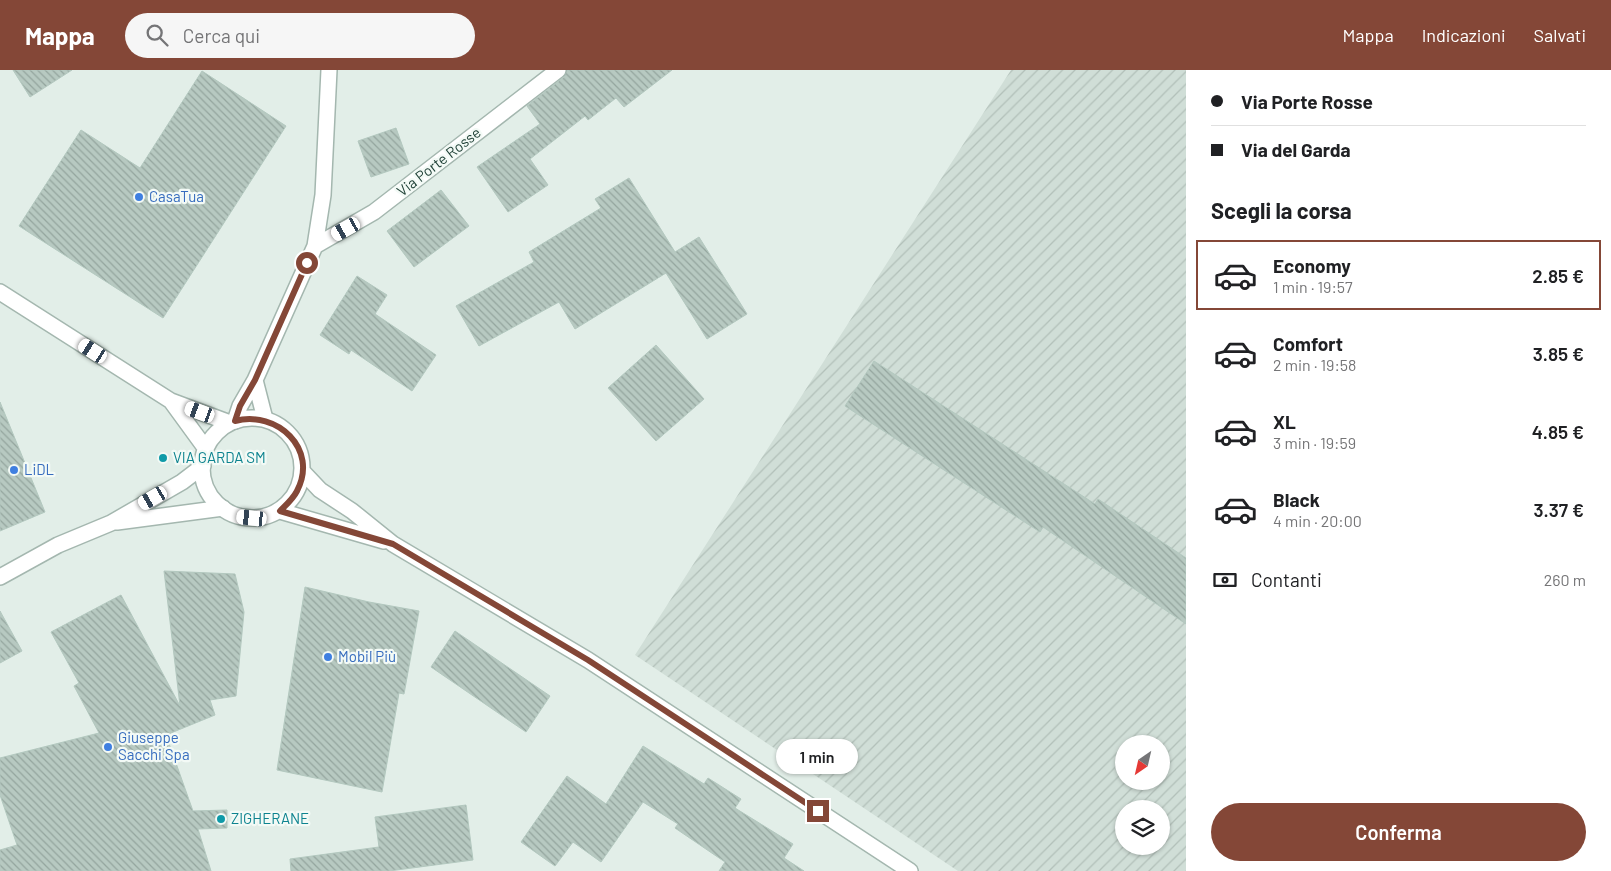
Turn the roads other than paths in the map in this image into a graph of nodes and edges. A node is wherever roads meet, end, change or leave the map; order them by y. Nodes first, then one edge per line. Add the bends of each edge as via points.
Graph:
1 (328, 70) edge
2 (558, 70) edge
3 (315, 246) junction
4 (0, 292) edge
5 (255, 380) junction
6 (171, 401) junction
7 (265, 419) junction
8 (233, 422) junction
9 (206, 449) junction
10 (202, 466) junction
11 (302, 471) junction
12 (223, 508) junction
13 (280, 511) junction
14 (111, 523) junction
15 (393, 544) junction
16 (0, 577) edge
17 (910, 871) edge

1 - 3 street via 323,195
2 - 3 street, Via Porte Rosse via 374,212
3 - 5 street
4 - 6 street
5 - 7 street
5 - 8 street
6 - 8 street
6 - 9 street
7 - 8 street via 245,418
7 - 11 street via 291,436 299,450
8 - 9 street via 216,434
9 - 10 street
10 - 12 street via 208,490
10 - 14 street via 182,482
11 - 13 street via 298,490
11 - 15 street via 320,490
12 - 13 street via 252,518
12 - 14 street
13 - 15 street
14 - 16 street via 58,545
15 - 17 street via 588,660

